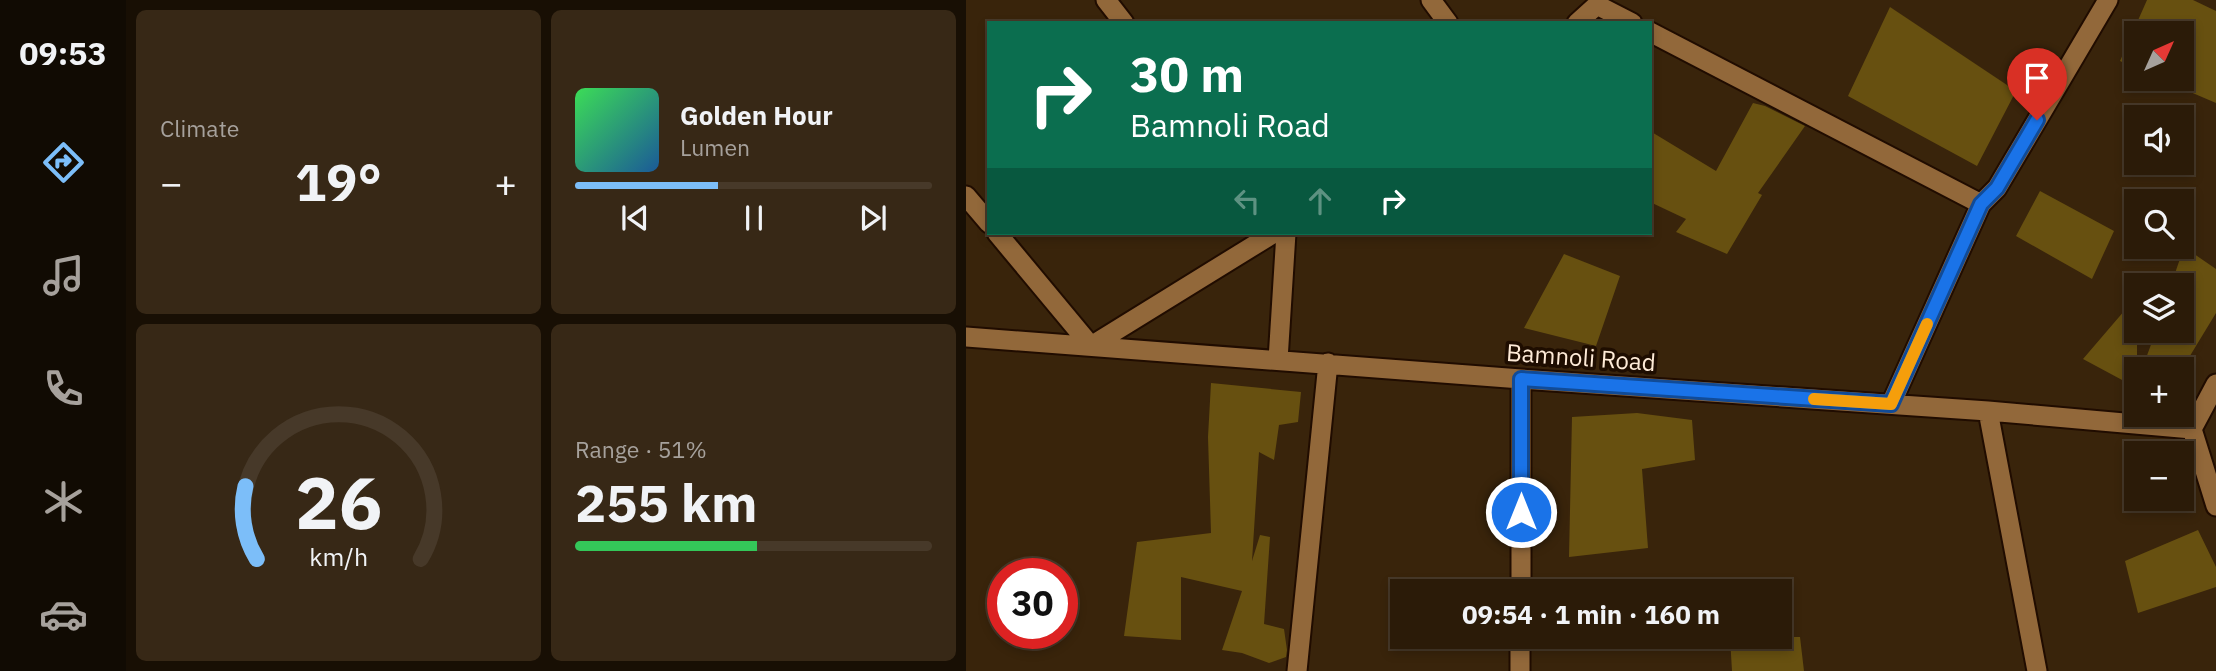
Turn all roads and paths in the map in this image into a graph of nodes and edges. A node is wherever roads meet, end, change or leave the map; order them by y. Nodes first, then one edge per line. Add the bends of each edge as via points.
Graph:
1 (1106, 0) edge
2 (1431, 0) edge
3 (2102, 2) edge
4 (1610, 6) edge
5 (1122, 21) edge
6 (1447, 21) edge
7 (1579, 21) edge
8 (1629, 21) edge
9 (1652, 33) edge
10 (966, 195) edge
11 (1981, 204) junction
12 (987, 221) edge
13 (999, 235) edge
14 (1271, 235) edge
15 (1286, 235) edge
16 (966, 337) edge
17 (1091, 346) junction
18 (1278, 359) junction
19 (1328, 363) junction
20 (1521, 379) junction
21 (2216, 384) edge
22 (1891, 404) junction
23 (1988, 411) junction
24 (2192, 429) junction
25 (2215, 497) edge
26 (1521, 579) edge
27 (1520, 649) edge
28 (1297, 671) edge
29 (1520, 671) edge
30 (2037, 671) edge

1 - 5 street
2 - 6 street
3 - 11 street via 1997,188
4 - 7 street via 1597,5
4 - 8 street
9 - 11 street
10 - 12 street
11 - 22 street
13 - 17 street
14 - 17 street
15 - 18 street
16 - 17 street, Bamnoli Road
17 - 18 street, Bamnoli Road
18 - 19 street, Bamnoli Road
19 - 20 street, Bamnoli Road
19 - 28 street
20 - 22 street, Bamnoli Road
20 - 26 street
21 - 24 street
22 - 23 street, Bamnoli Road
23 - 24 street, Bamnoli Road
23 - 30 street
24 - 25 street
27 - 29 street

